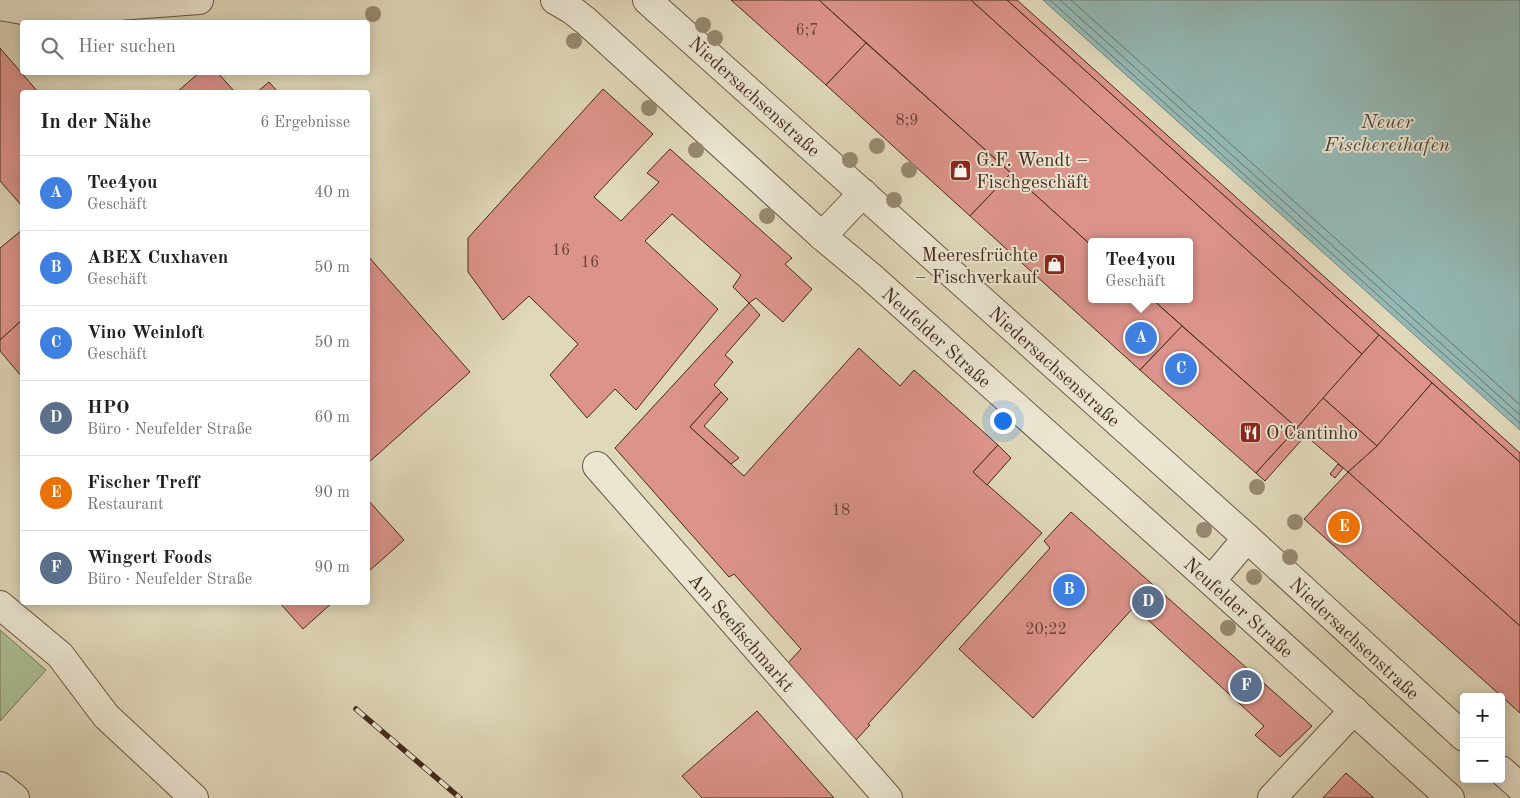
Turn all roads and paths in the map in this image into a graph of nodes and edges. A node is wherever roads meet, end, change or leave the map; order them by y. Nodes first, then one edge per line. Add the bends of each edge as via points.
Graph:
1 (199, 0) edge
2 (555, 0) edge
3 (647, 0) edge
4 (0, 6) edge
5 (862, 193) junction
6 (822, 236) junction
7 (597, 466) dead end
8 (1247, 538) junction
9 (1211, 581) junction
10 (0, 605) edge
11 (1354, 710) junction
12 (1460, 733) edge
13 (1505, 774) edge
14 (0, 786) edge
15 (1520, 787) edge
16 (15, 798) edge
17 (194, 798) edge
18 (888, 798) edge
19 (1272, 798) edge
20 (1450, 798) edge

1 - 4 street via 50,11
2 - 6 street, Neufelder Straße via 586,21
3 - 5 street, Niedersachsenstraße
5 - 6 street
5 - 8 street, Niedersachsenstraße
6 - 9 street, Neufelder Straße
7 - 18 street, Am Seefischmarkt
8 - 9 street
8 - 12 street, Niedersachsenstraße
9 - 11 street, Neufelder Straße
10 - 17 street via 60,655 106,716
11 - 19 street
11 - 20 street, Neufelder Straße
13 - 15 street
14 - 16 street

